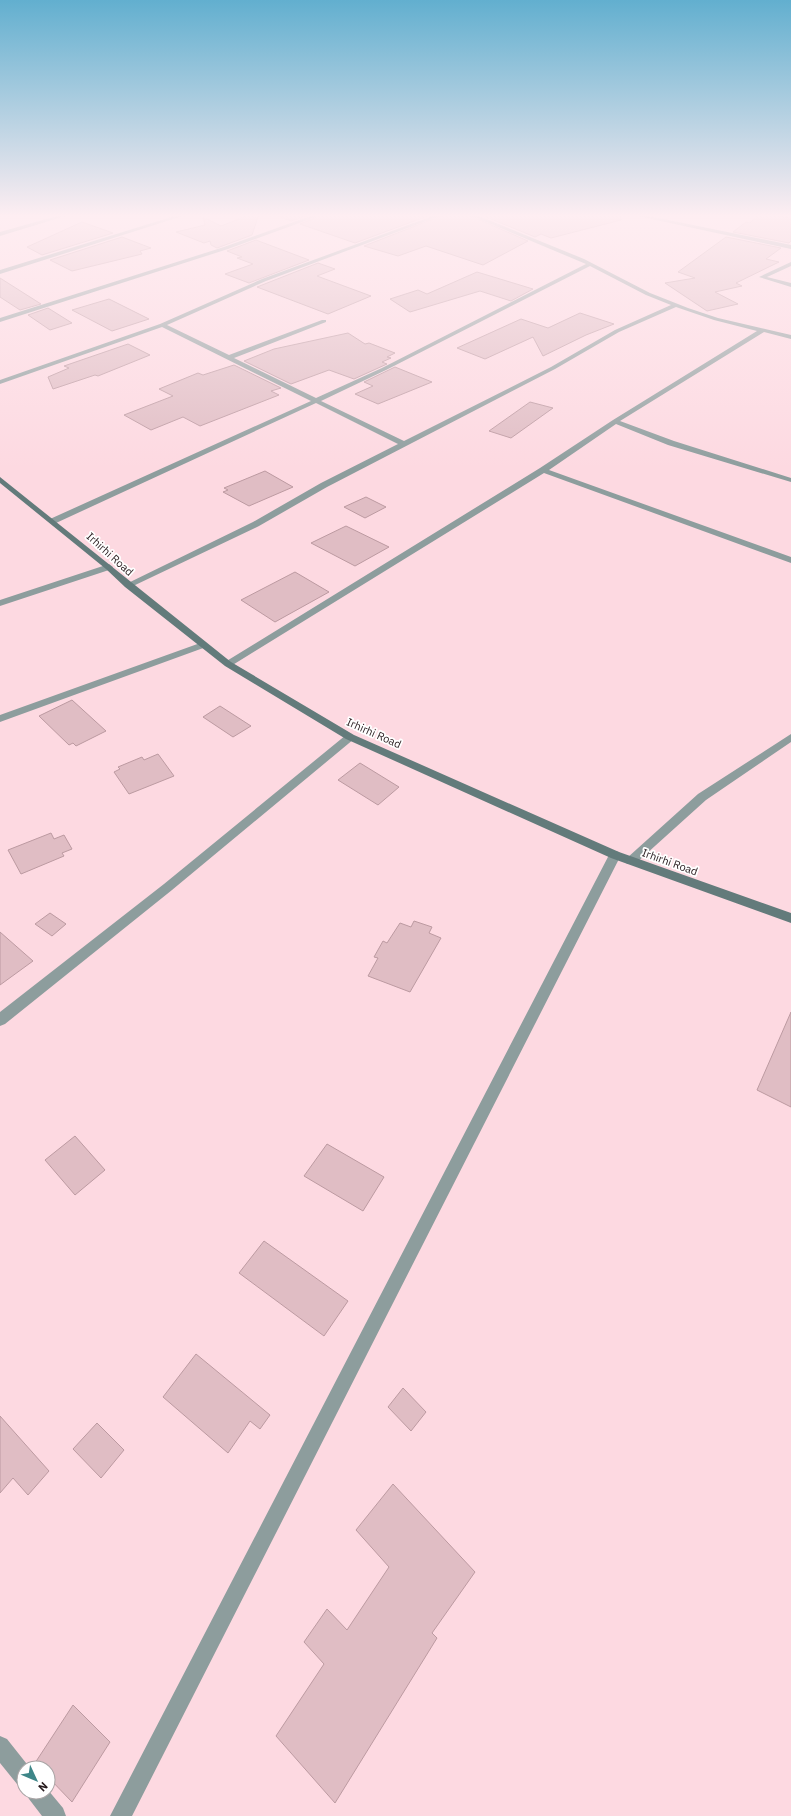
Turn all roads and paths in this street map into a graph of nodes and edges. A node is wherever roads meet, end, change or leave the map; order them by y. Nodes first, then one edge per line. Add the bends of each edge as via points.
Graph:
1 (67, 299) edge
2 (221, 299) edge
3 (523, 299) edge
4 (660, 299) edge
5 (676, 305) junction
6 (0, 320) edge
7 (324, 321) dead end
8 (162, 324) junction
9 (763, 330) junction
10 (791, 337) edge
11 (230, 357) junction
12 (0, 382) edge
13 (316, 400) junction
14 (615, 422) junction
15 (404, 444) junction
16 (543, 470) junction
17 (0, 479) edge
18 (791, 480) edge
19 (53, 521) junction
20 (791, 560) edge
21 (109, 567) junction
22 (128, 586) junction
23 (0, 603) edge
24 (203, 645) junction
25 (228, 664) junction
26 (0, 719) edge
27 (791, 736) edge
28 (350, 738) junction
29 (615, 855) junction
30 (631, 860) junction
31 (791, 918) edge
32 (0, 1020) edge
33 (0, 1746) edge
34 (16, 1767) edge
35 (42, 1800) edge
36 (55, 1816) edge
37 (120, 1816) edge

1 - 6 street
2 - 8 street
3 - 13 street
4 - 5 street
5 - 9 street via 716,319
5 - 15 street via 617,331 553,368
7 - 11 street
8 - 11 street
8 - 12 street
9 - 10 street
9 - 14 street
11 - 13 street
13 - 15 street
13 - 19 street
14 - 16 street
14 - 18 street
15 - 22 street via 256,524
16 - 20 street
16 - 25 street
17 - 19 street, Irhirhi Road
19 - 21 street, Irhirhi Road
21 - 22 street, Irhirhi Road
21 - 23 street
22 - 24 street, Irhirhi Road
24 - 25 street, Irhirhi Road
24 - 26 street
25 - 28 street, Irhirhi Road
27 - 30 street via 702,797
28 - 29 street, Irhirhi Road via 405,760
28 - 32 street
29 - 30 street, Irhirhi Road
29 - 37 street
30 - 31 street, Irhirhi Road
33 - 34 street
35 - 36 street

